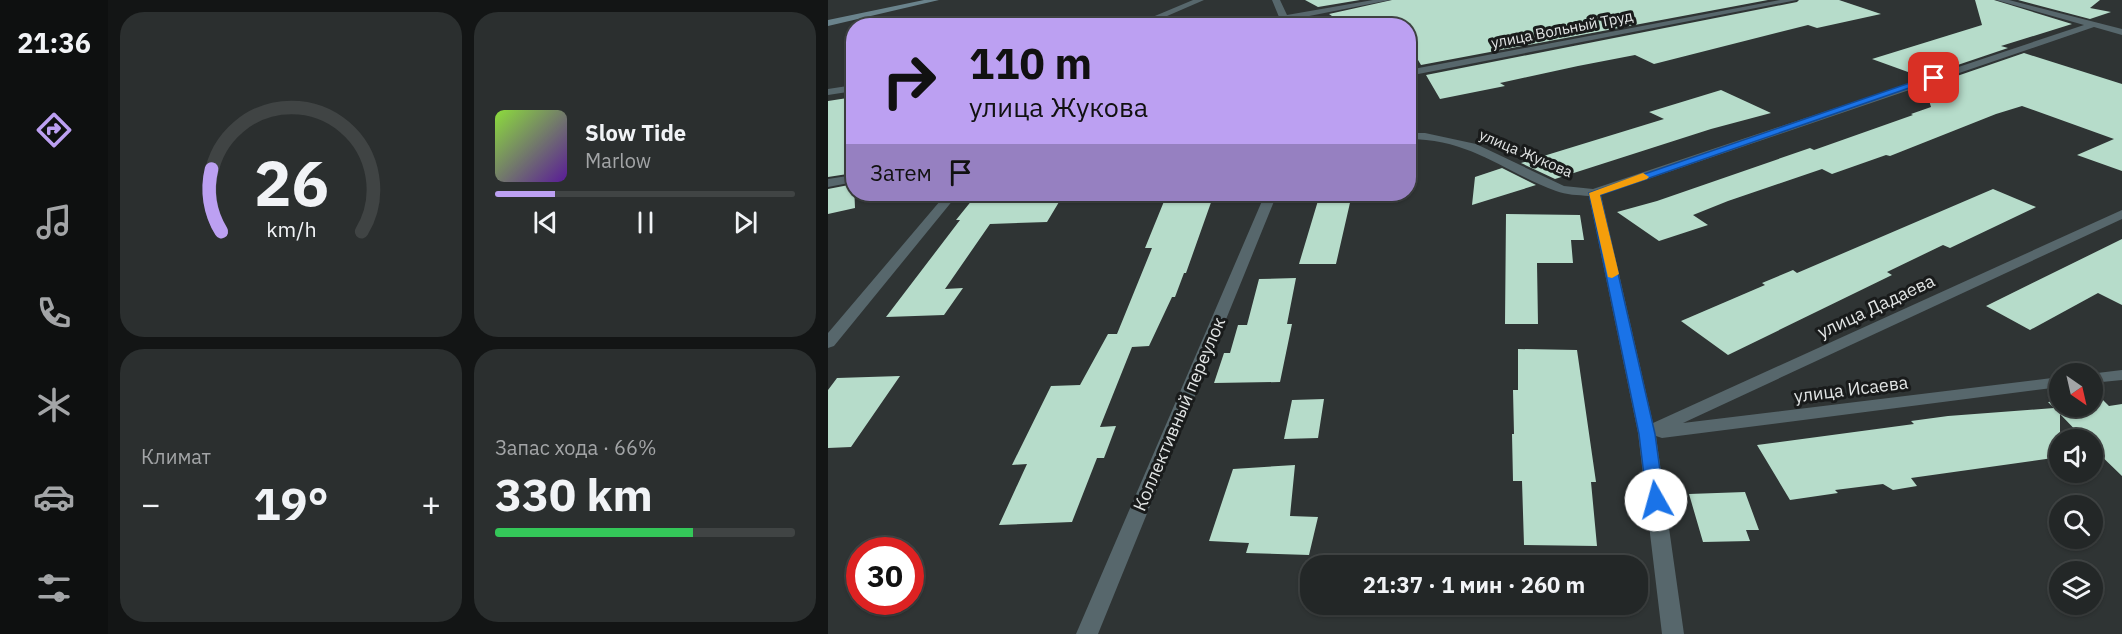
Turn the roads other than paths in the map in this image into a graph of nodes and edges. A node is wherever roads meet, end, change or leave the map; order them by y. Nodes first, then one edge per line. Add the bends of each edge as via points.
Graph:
1 (935, 0) edge
2 (1200, 0) edge
3 (1276, 0) edge
4 (1386, 0) edge
5 (1793, 0) edge
6 (2000, 0) edge
7 (851, 18) edge
8 (1155, 18) edge
9 (1283, 18) edge
10 (1303, 18) edge
11 (846, 19) edge
12 (828, 23) edge
13 (2092, 25) junction
14 (2122, 32) edge
15 (1416, 71) edge
16 (846, 89) edge
17 (828, 92) edge
18 (1416, 136) edge
19 (846, 180) edge
20 (828, 183) edge
21 (1594, 193) junction
22 (946, 201) edge
23 (1268, 201) edge
24 (2122, 214) edge
25 (830, 339) edge
26 (2122, 375) edge
27 (2103, 377) edge
28 (2049, 383) edge
29 (1647, 434) junction
30 (1087, 634) edge
31 (1673, 634) edge

1 - 7 main road
2 - 8 street
3 - 9 street
4 - 10 street
5 - 15 street, улица Вольный Труд
6 - 13 street
11 - 12 main road
13 - 14 street
13 - 21 street, улица Жукова
16 - 17 street
18 - 21 street, улица Жукова via 1472,146 1561,189
19 - 20 street
21 - 29 street
22 - 25 street
23 - 30 street, Коллективный переулок
24 - 29 street, улица Дадаева
26 - 27 street
28 - 29 street, улица Исаева
29 - 31 street

